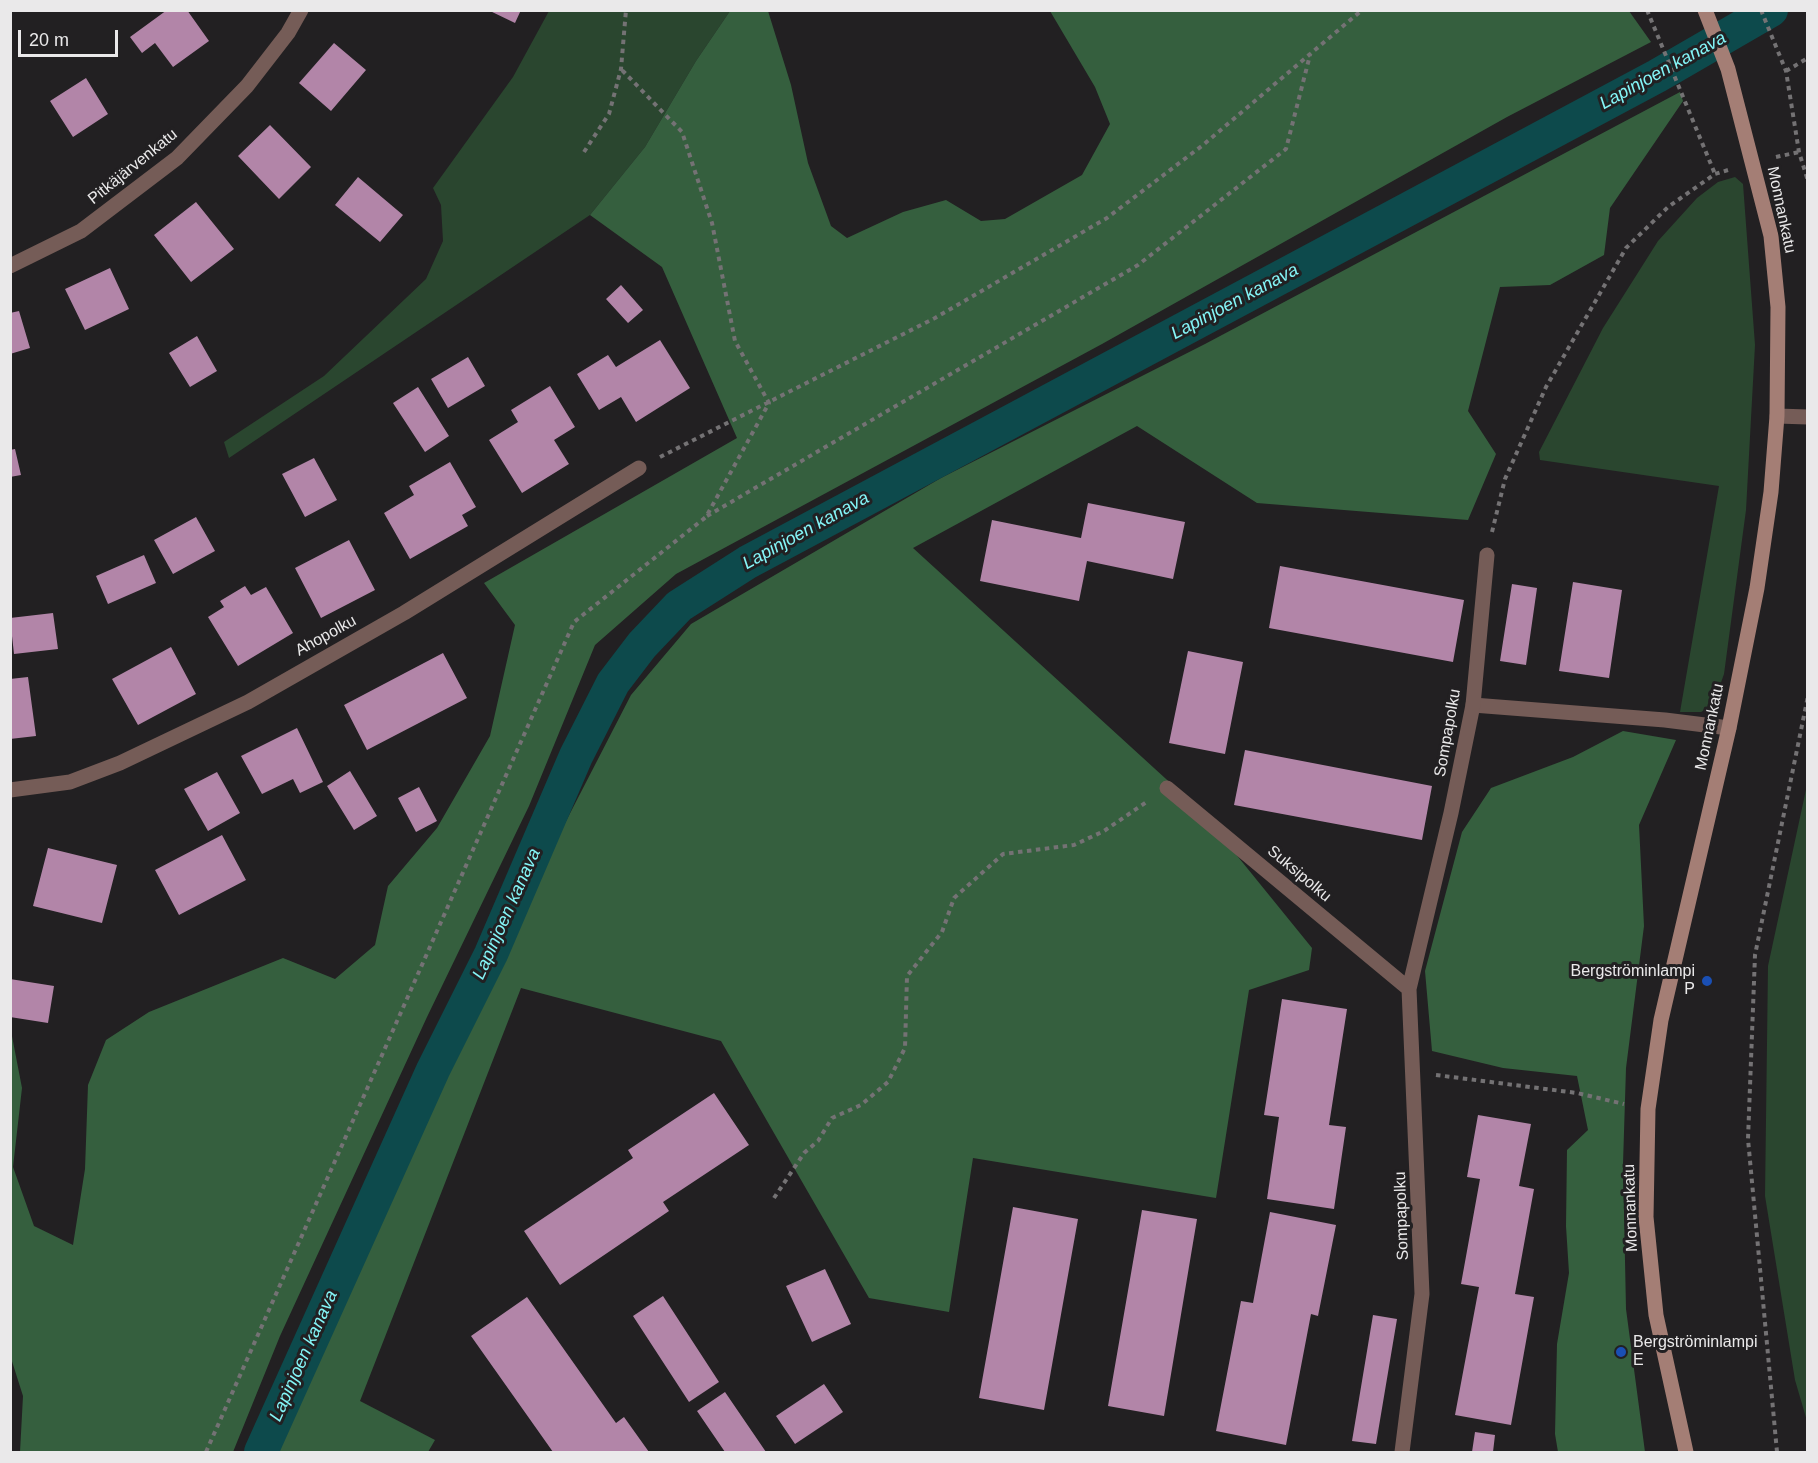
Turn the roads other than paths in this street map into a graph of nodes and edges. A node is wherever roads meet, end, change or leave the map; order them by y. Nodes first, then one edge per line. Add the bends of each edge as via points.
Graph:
1 (301, 10) edge
2 (1705, 10) edge
3 (10, 267) edge
4 (1777, 416) junction
5 (1808, 417) edge
6 (639, 468) road end
7 (1487, 555) road end
8 (1473, 705) junction
9 (1729, 728) junction
10 (1167, 788) road end
11 (10, 790) edge
12 (1409, 989) junction
13 (1402, 1452) edge
14 (1686, 1452) edge

1 - 3 street, Pitkäjärvenkatu via 247,86 177,159 81,231
2 - 4 main road, Monnankatu via 1728,69 1771,236 1778,307
4 - 5 street
4 - 9 main road, Monnankatu via 1757,588
6 - 11 street, Ahopolku via 404,614 248,702 120,763 70,782
7 - 8 street, Sompapolku
8 - 9 street
8 - 12 street, Sompapolku
9 - 14 main road, Monnankatu via 1661,1020 1648,1109 1646,1217 1656,1315
10 - 12 street, Suksipolku
12 - 13 street, Sompapolku via 1422,1294

